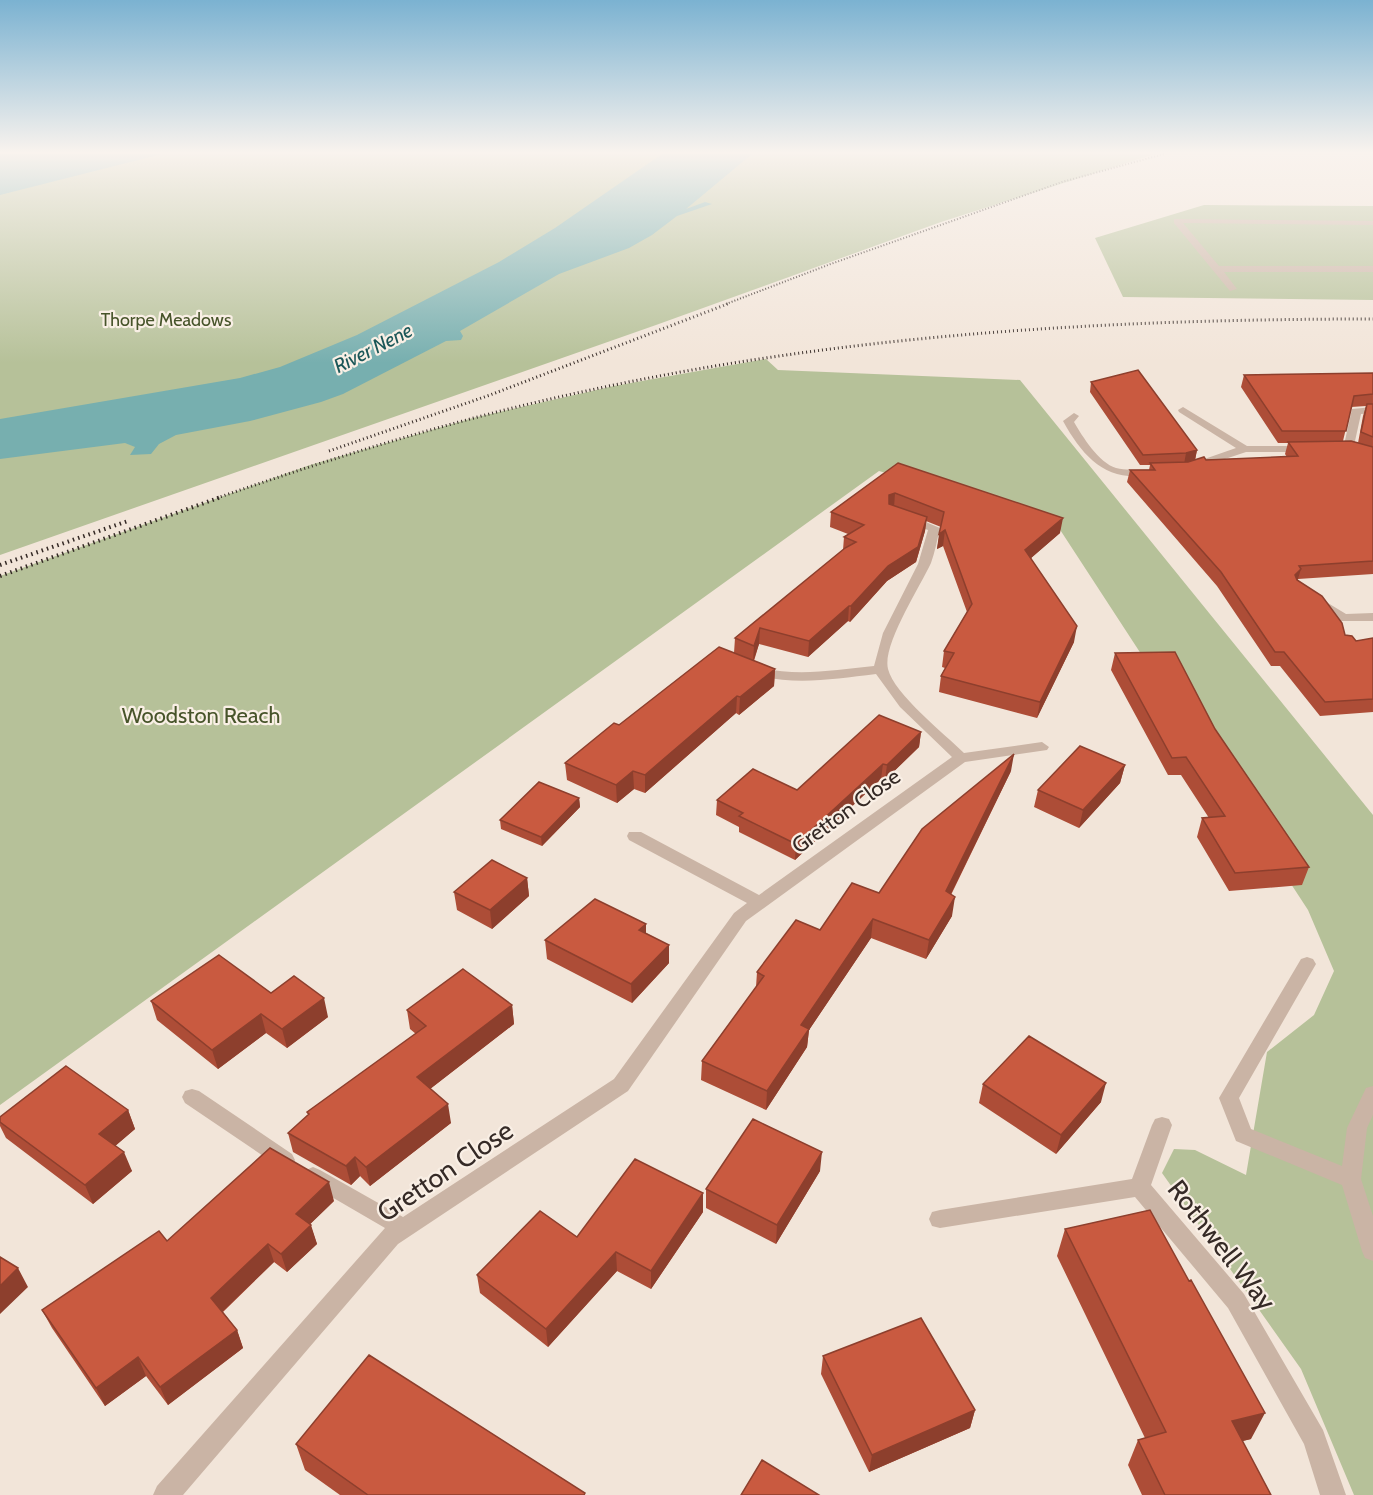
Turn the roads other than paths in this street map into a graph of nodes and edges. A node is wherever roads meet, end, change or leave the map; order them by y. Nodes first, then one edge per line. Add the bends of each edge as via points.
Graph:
1 (1179, 224) edge
2 (1217, 269) junction
3 (1373, 269) edge
4 (1233, 288) dead end
5 (1183, 410) dead end
6 (1373, 410) edge
7 (1074, 416) dead end
8 (1245, 450) junction
9 (1185, 469) edge
10 (1166, 471) edge
11 (893, 514) edge
12 (1308, 594) edge
13 (1373, 617) edge
14 (1343, 618) junction
15 (1346, 635) edge
16 (747, 667) edge
17 (881, 669) junction
18 (1042, 747) dead end
19 (961, 758) junction
20 (635, 836) dead end
21 (760, 903) junction
22 (1307, 964) dead end
23 (1373, 1094) edge
24 (192, 1097) dead end
25 (1162, 1125) dead end
26 (1351, 1179) junction
27 (1140, 1187) junction
28 (940, 1220) dead end
29 (404, 1228) junction
30 (1373, 1251) edge
31 (166, 1495) edge
32 (1333, 1495) edge

1 - 2 street
2 - 3 street
2 - 4 street
5 - 8 street
6 - 8 street via 1356,411 1353,450
7 - 10 street via 1068,421 1072,429 1108,468
8 - 9 street
11 - 17 street via 934,528 926,561 893,625
12 - 14 street
13 - 14 street
14 - 15 street
16 - 17 street via 772,677 796,678
17 - 19 street via 898,697
18 - 19 street, Gretton Close
19 - 21 street, Gretton Close
20 - 21 street
21 - 29 street, Gretton Close via 740,917 621,1085
22 - 26 street via 1229,1098 1243,1135
23 - 26 street via 1357,1128
24 - 29 street via 291,1163
25 - 27 street, Rothwell Way
26 - 30 street
27 - 28 street
27 - 32 street, Rothwell Way via 1236,1301 1314,1438
29 - 31 street, Gretton Close via 390,1237

